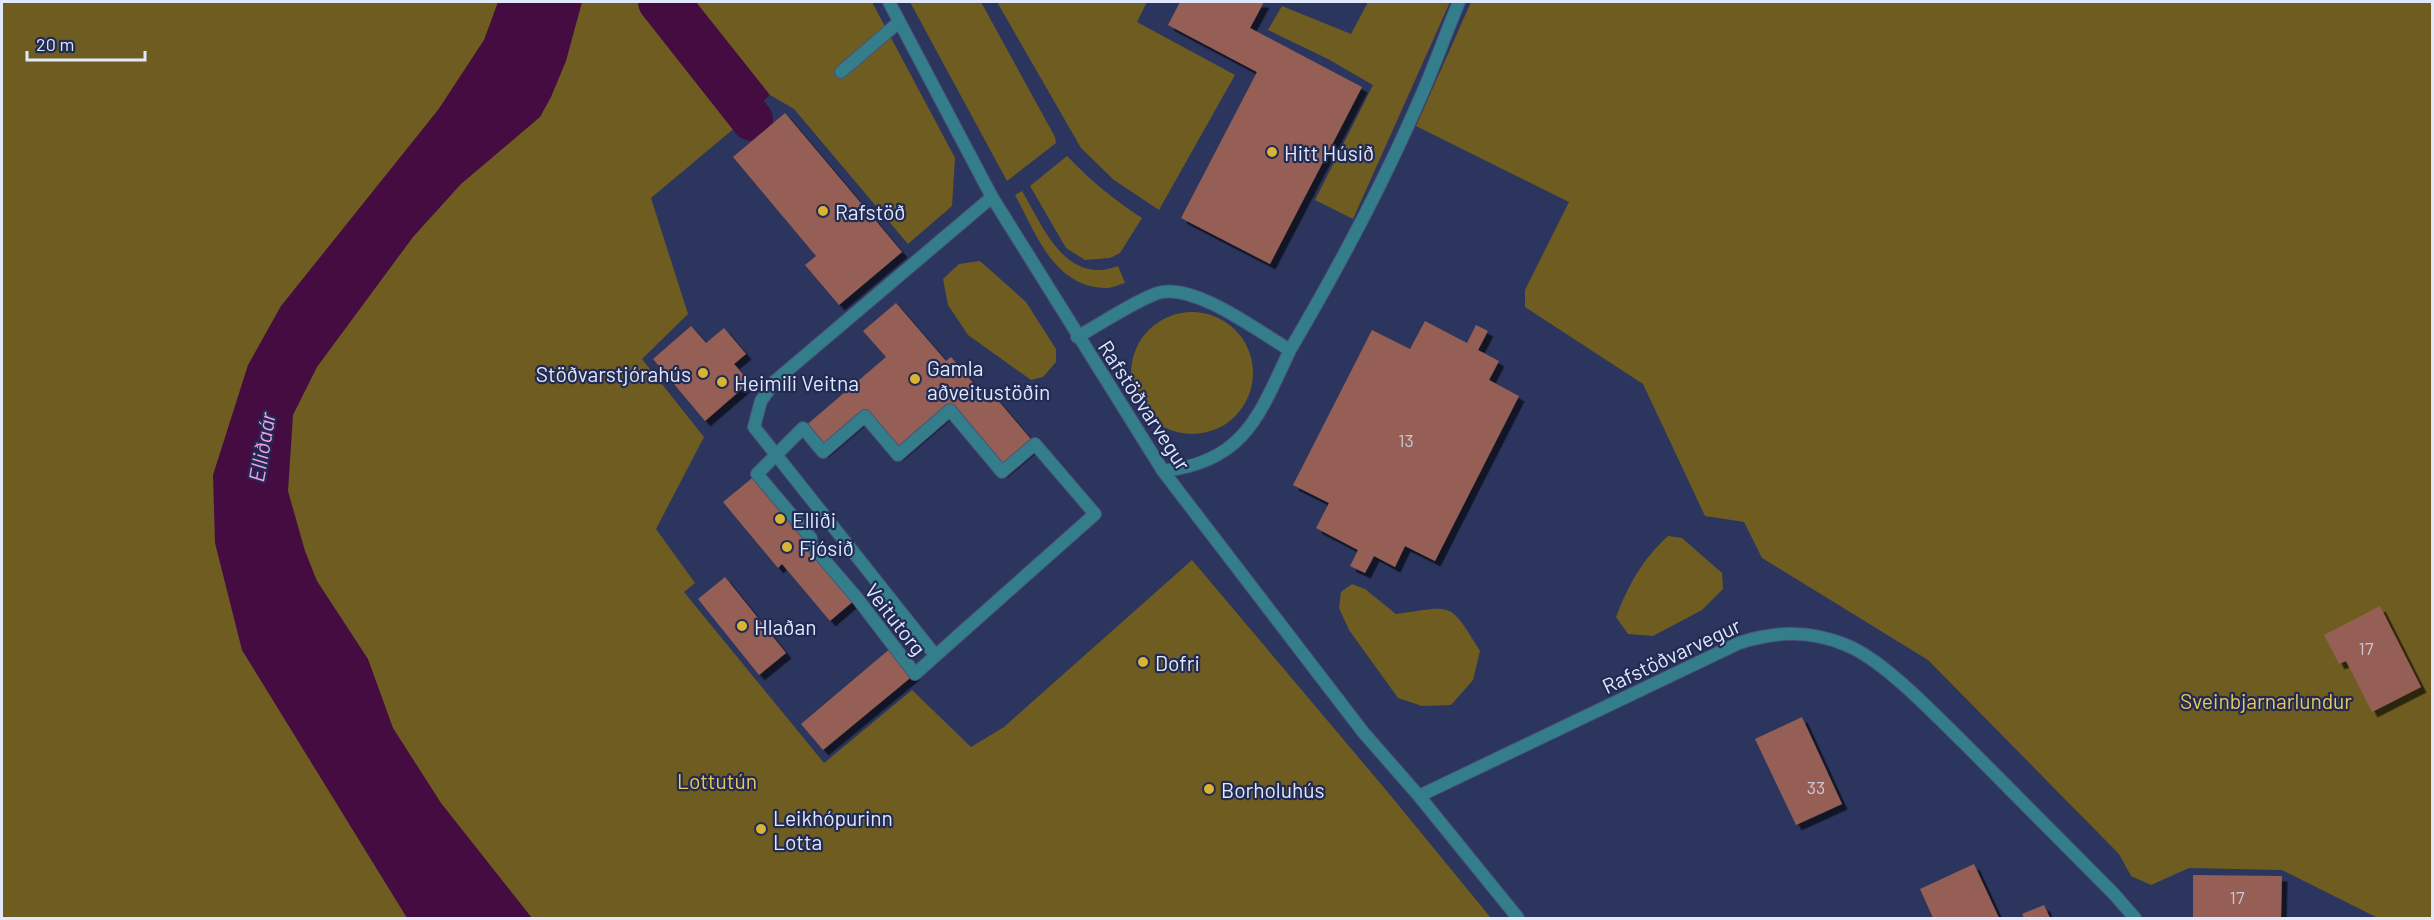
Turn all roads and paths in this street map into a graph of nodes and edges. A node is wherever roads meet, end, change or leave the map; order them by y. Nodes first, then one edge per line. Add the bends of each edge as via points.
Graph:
1 (889, 2) edge
2 (1459, 2) edge
3 (898, 22) junction
4 (841, 72) dead end
5 (992, 197) junction
6 (1077, 337) junction
7 (1290, 350) junction
8 (776, 454) junction
9 (1162, 471) junction
10 (935, 655) junction
11 (1419, 796) junction
12 (1518, 918) edge
13 (2135, 918) edge

1 - 3 street, Rafstöðvarvegur
2 - 7 street via 1388,170
3 - 4 street
3 - 5 street, Rafstöðvarvegur
5 - 6 street, Rafstöðvarvegur
5 - 8 street via 775,381 761,401 754,427
6 - 7 street via 1144,300 1175,291 1198,296
6 - 9 street, Rafstöðvarvegur
7 - 9 street via 1265,404 1244,435 1207,461
8 - 10 street
8 - 10 street, Veitutorg via 757,474 811,538 808,541 915,674
8 - 10 street, Veitutorg via 803,428 823,452 865,416 898,454 950,410 1002,472 1035,444 1095,514
9 - 11 street, Rafstöðvarvegur via 1363,732
11 - 12 street, Rafstöðvarvegur
11 - 13 street, Rafstöðvarvegur via 1739,643 1760,636 1803,633 1849,645 1922,701

